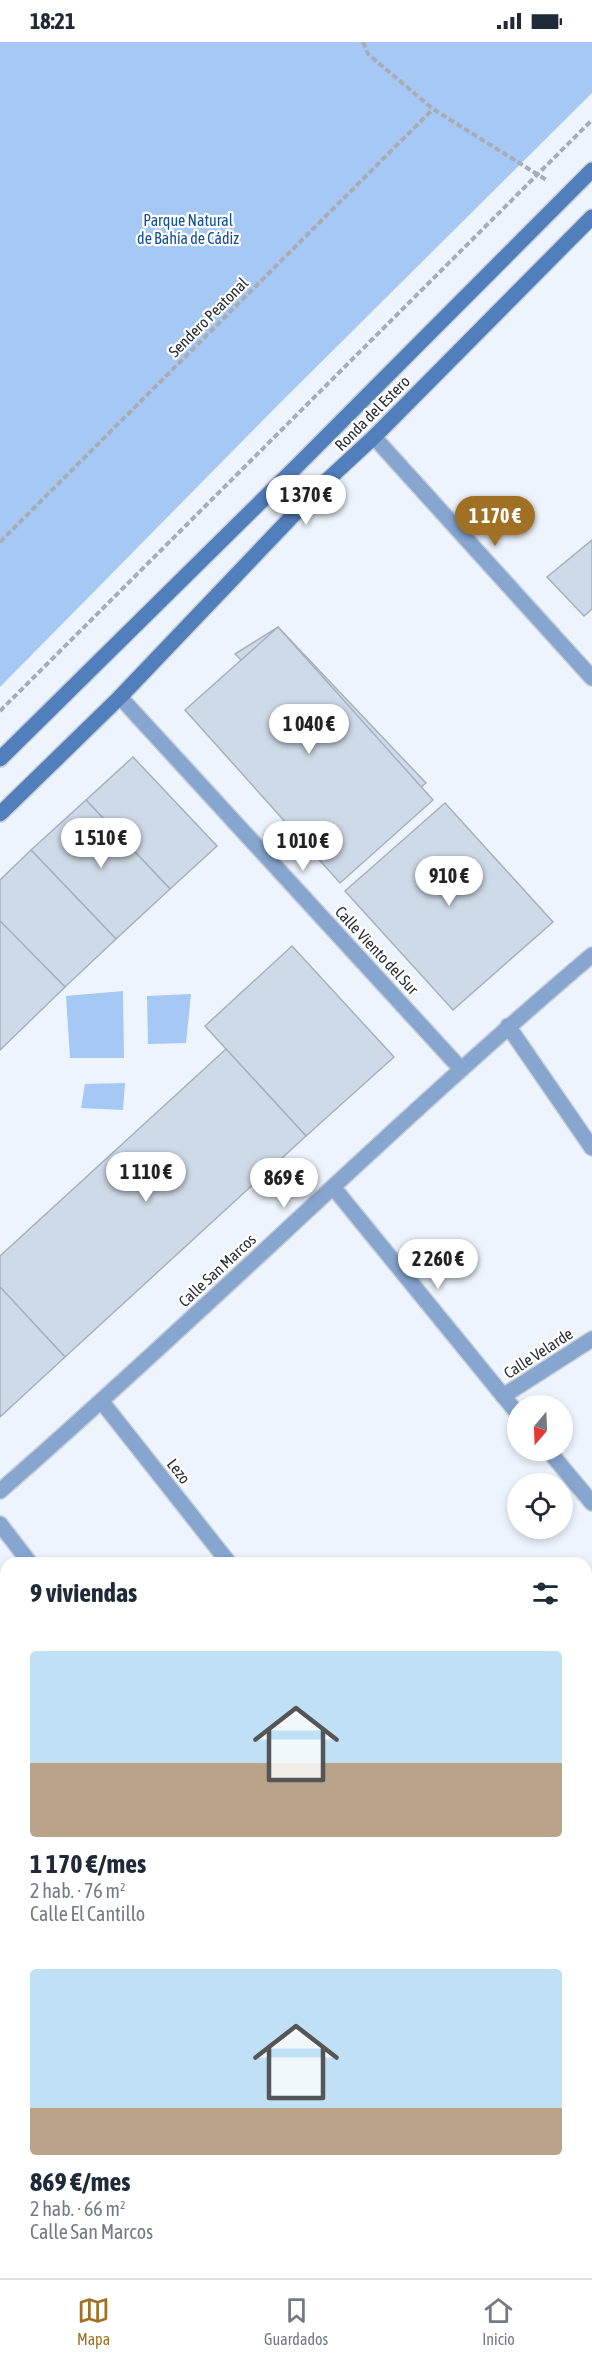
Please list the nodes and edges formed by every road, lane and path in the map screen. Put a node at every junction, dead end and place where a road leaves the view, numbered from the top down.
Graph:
1 (363, 42) edge
2 (434, 109) junction
3 (592, 120) edge
4 (592, 170) edge
5 (536, 175) junction
6 (592, 217) edge
7 (374, 437) junction
8 (0, 542) edge
9 (592, 678) edge
10 (120, 697) junction
11 (0, 711) edge
12 (0, 759) edge
13 (0, 814) edge
14 (592, 955) edge
15 (508, 1026) junction
16 (461, 1069) junction
17 (592, 1148) edge
18 (333, 1187) junction
19 (592, 1339) edge
20 (503, 1396) junction
21 (507, 1401) edge
22 (102, 1402) junction
23 (557, 1461) edge
24 (0, 1491) edge
25 (592, 1503) edge
26 (0, 1524) edge
27 (25, 1557) edge
28 (224, 1557) edge

1 - 2 path
2 - 5 path
2 - 8 path, Sendero Peatonal
3 - 5 path
4 - 12 street, Ronda del Estero
5 - 11 path
6 - 7 street, Ronda del Estero
7 - 9 street
7 - 10 street, Ronda del Estero
10 - 13 street, Ronda del Estero
10 - 16 street, Calle Viento del Sur
14 - 15 street, Calle San Marcos
15 - 16 street, Calle San Marcos
15 - 17 street
16 - 18 street, Calle San Marcos
18 - 20 street
18 - 22 street, Calle San Marcos
19 - 20 street, Calle Velarde
20 - 21 street
22 - 24 street, Calle San Marcos
22 - 28 street, Lezo
23 - 25 street
26 - 27 street

